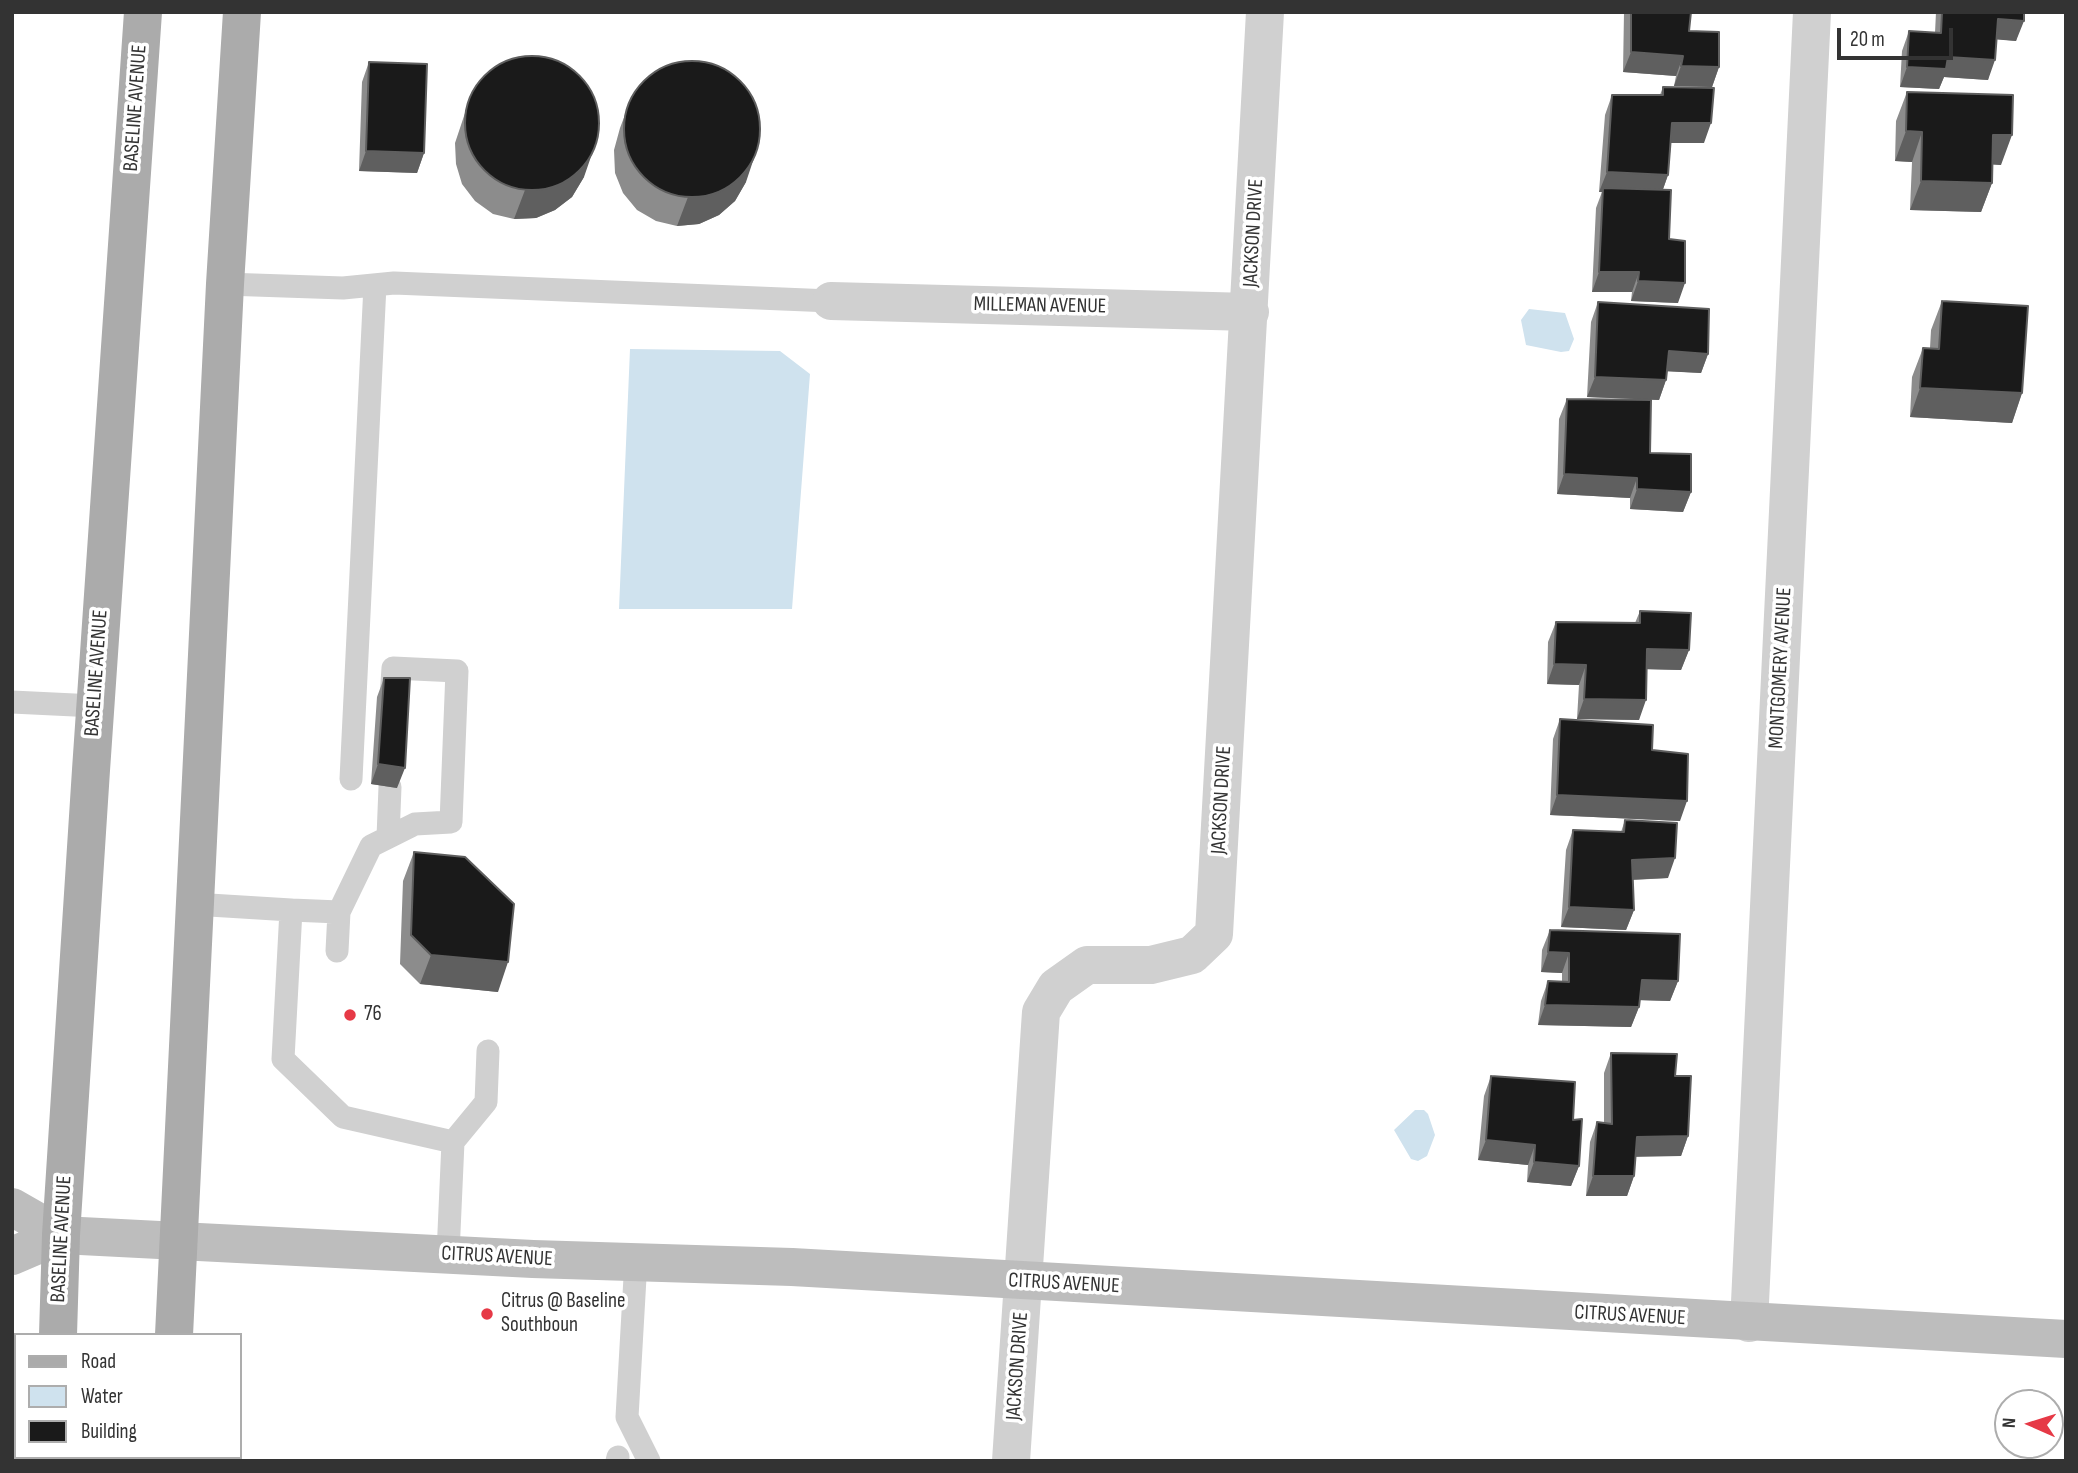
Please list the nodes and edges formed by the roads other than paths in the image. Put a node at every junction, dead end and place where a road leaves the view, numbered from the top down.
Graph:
1 (143, 12) edge
2 (242, 12) edge
3 (1265, 12) edge
4 (1812, 12) edge
5 (225, 284) junction
6 (374, 285) junction
7 (831, 301) joint
8 (1250, 312) junction
9 (391, 698) edge
10 (12, 702) edge
11 (95, 706) junction
12 (351, 779) dead end
13 (390, 787) edge
14 (388, 837) junction
15 (193, 904) junction
16 (291, 910) junction
17 (339, 912) junction
18 (337, 951) dead end
19 (488, 1051) dead end
20 (453, 1142) junction
21 (12, 1207) edge
22 (61, 1235) junction
23 (180, 1241) junction
24 (447, 1254) junction
25 (12, 1256) edge
26 (636, 1260) junction
27 (1024, 1281) junction
28 (1749, 1323) junction
29 (58, 1333) edge
30 (174, 1333) edge
31 (2066, 1339) edge
32 (649, 1461) edge
33 (1011, 1461) edge

1 - 11 main road, BASELINE AVENUE
2 - 5 main road
3 - 8 street, JACKSON DRIVE
4 - 28 street, MONTGOMERY AVENUE
5 - 6 lane
5 - 15 main road
6 - 7 lane
6 - 12 lane
7 - 8 street, MILLEMAN AVENUE
8 - 27 street, JACKSON DRIVE
9 - 14 lane
10 - 11 lane
11 - 22 main road, BASELINE AVENUE
13 - 14 lane
14 - 17 lane
15 - 16 lane
15 - 23 main road
16 - 17 lane
16 - 20 lane
17 - 18 lane
19 - 20 lane
20 - 24 lane
21 - 22 main road, CITRUS AVENUE
22 - 23 main road, CITRUS AVENUE
22 - 25 main road, CITRUS AVENUE
22 - 29 main road, BASELINE AVENUE
23 - 24 main road, CITRUS AVENUE
23 - 30 main road
24 - 26 main road, CITRUS AVENUE
26 - 27 main road, CITRUS AVENUE
26 - 32 lane
27 - 28 main road, CITRUS AVENUE
27 - 33 street, JACKSON DRIVE
28 - 31 main road, CITRUS AVENUE

